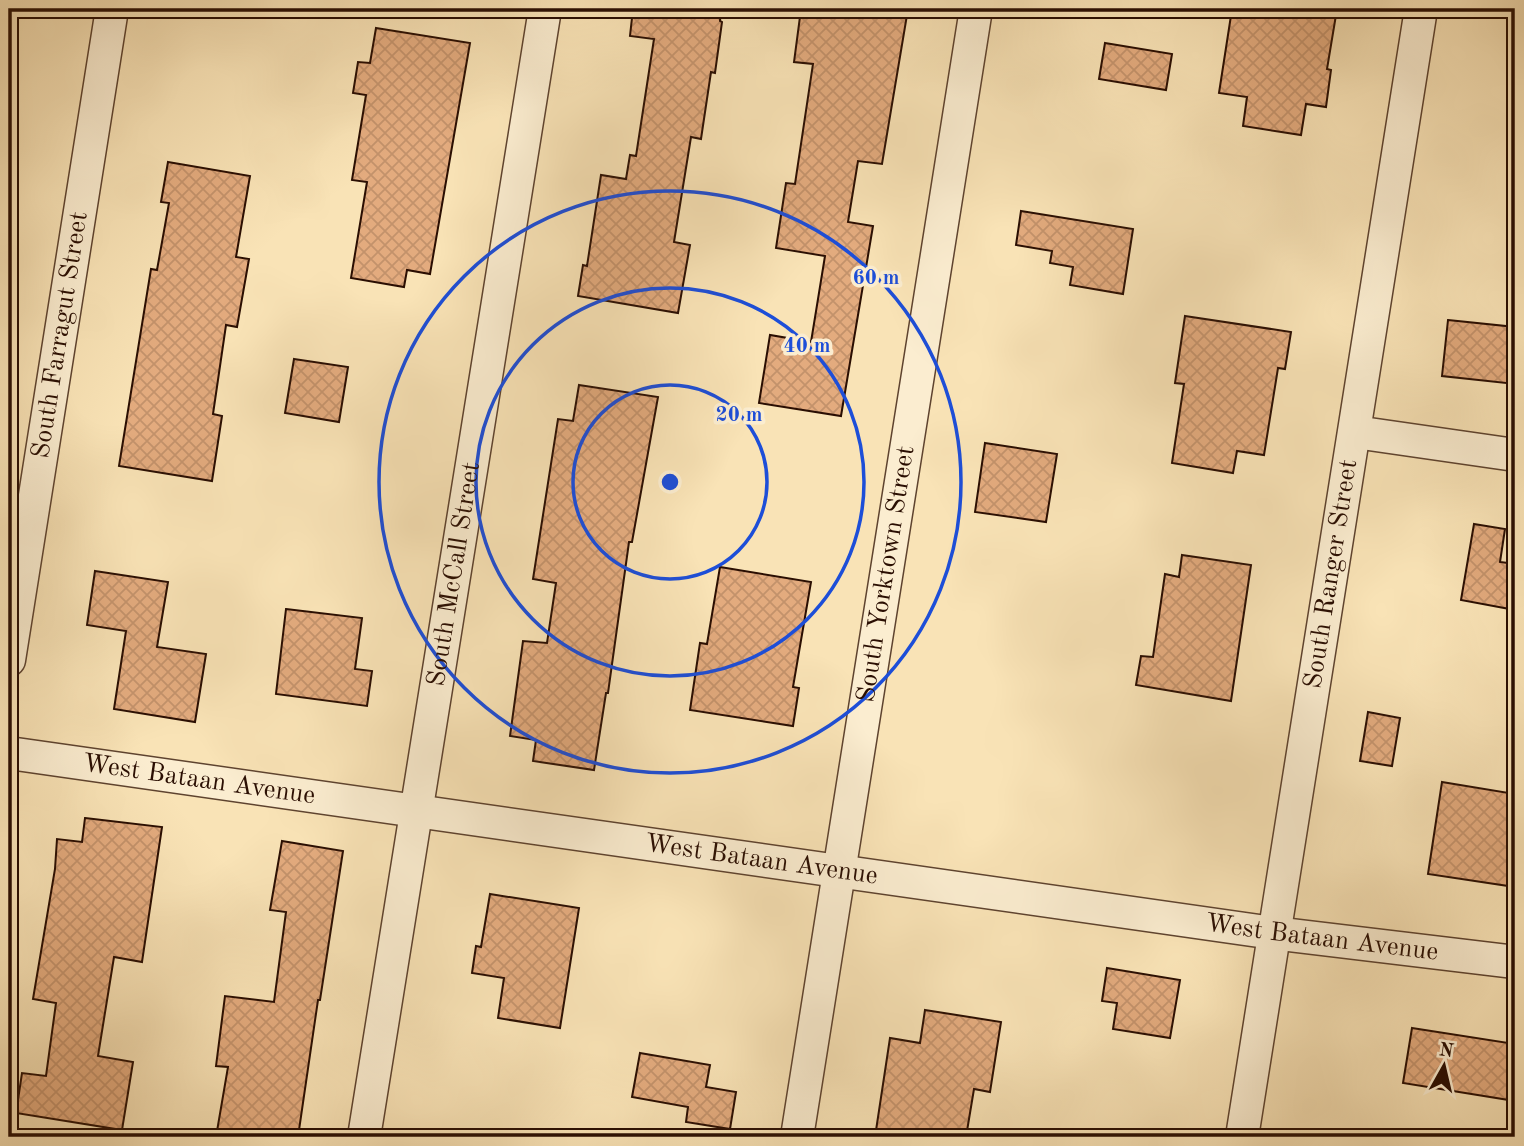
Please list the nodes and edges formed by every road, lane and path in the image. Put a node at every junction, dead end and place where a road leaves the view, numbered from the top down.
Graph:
1 (112, 9) edge
2 (545, 9) edge
3 (976, 9) edge
4 (1421, 9) edge
5 (1355, 432) junction
6 (1515, 455) edge
7 (9, 660) edge
8 (9, 753) edge
9 (416, 809) junction
10 (839, 870) junction
11 (1273, 933) junction
12 (1515, 962) edge
13 (365, 1137) edge
14 (797, 1137) edge
15 (1242, 1137) edge

1 - 7 street, South Farragut Street
2 - 9 street, South McCall Street
3 - 10 street, South Yorktown Street
4 - 5 street, South Ranger Street
5 - 6 street
5 - 11 street, South Ranger Street
8 - 9 street, West Bataan Avenue
9 - 10 street, West Bataan Avenue
9 - 13 street, South McCall Street
10 - 11 street, West Bataan Avenue
10 - 14 street, South Yorktown Street
11 - 12 street, West Bataan Avenue
11 - 15 street, South Ranger Street

